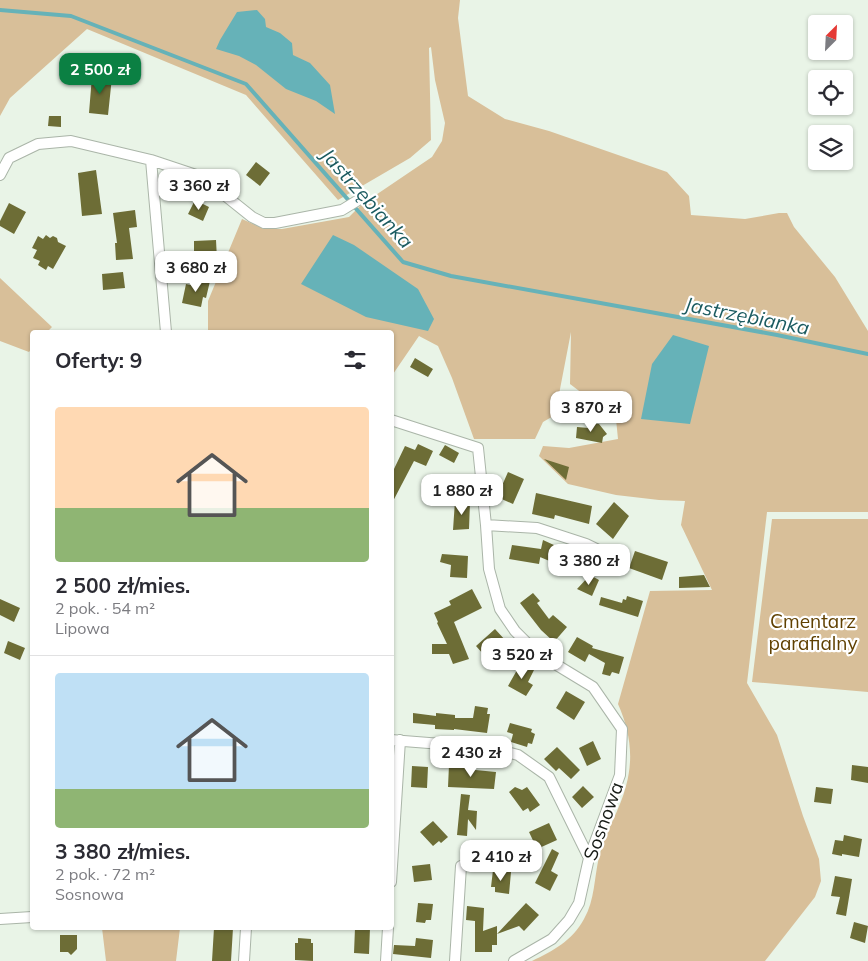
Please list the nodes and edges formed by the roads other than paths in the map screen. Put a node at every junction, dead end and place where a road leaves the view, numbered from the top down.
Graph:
1 (151, 160) junction
2 (0, 175) edge
3 (360, 199) dead end
4 (166, 330) edge
5 (394, 421) edge
6 (486, 525) junction
7 (620, 560) dead end
8 (396, 740) edge
9 (394, 797) edge
10 (588, 858) junction
11 (461, 866) dead end
12 (30, 917) edge
13 (0, 919) edge
14 (246, 930) edge
15 (388, 930) edge
16 (244, 961) edge
17 (386, 961) edge
18 (454, 961) edge
19 (514, 961) edge

1 - 2 street
1 - 3 street
1 - 4 street
5 - 6 street, Sosnowa
6 - 7 street
6 - 10 street, Sosnowa
8 - 9 street
8 - 10 street
10 - 19 street, Sosnowa
11 - 18 street
12 - 13 street
14 - 16 street
15 - 17 street

